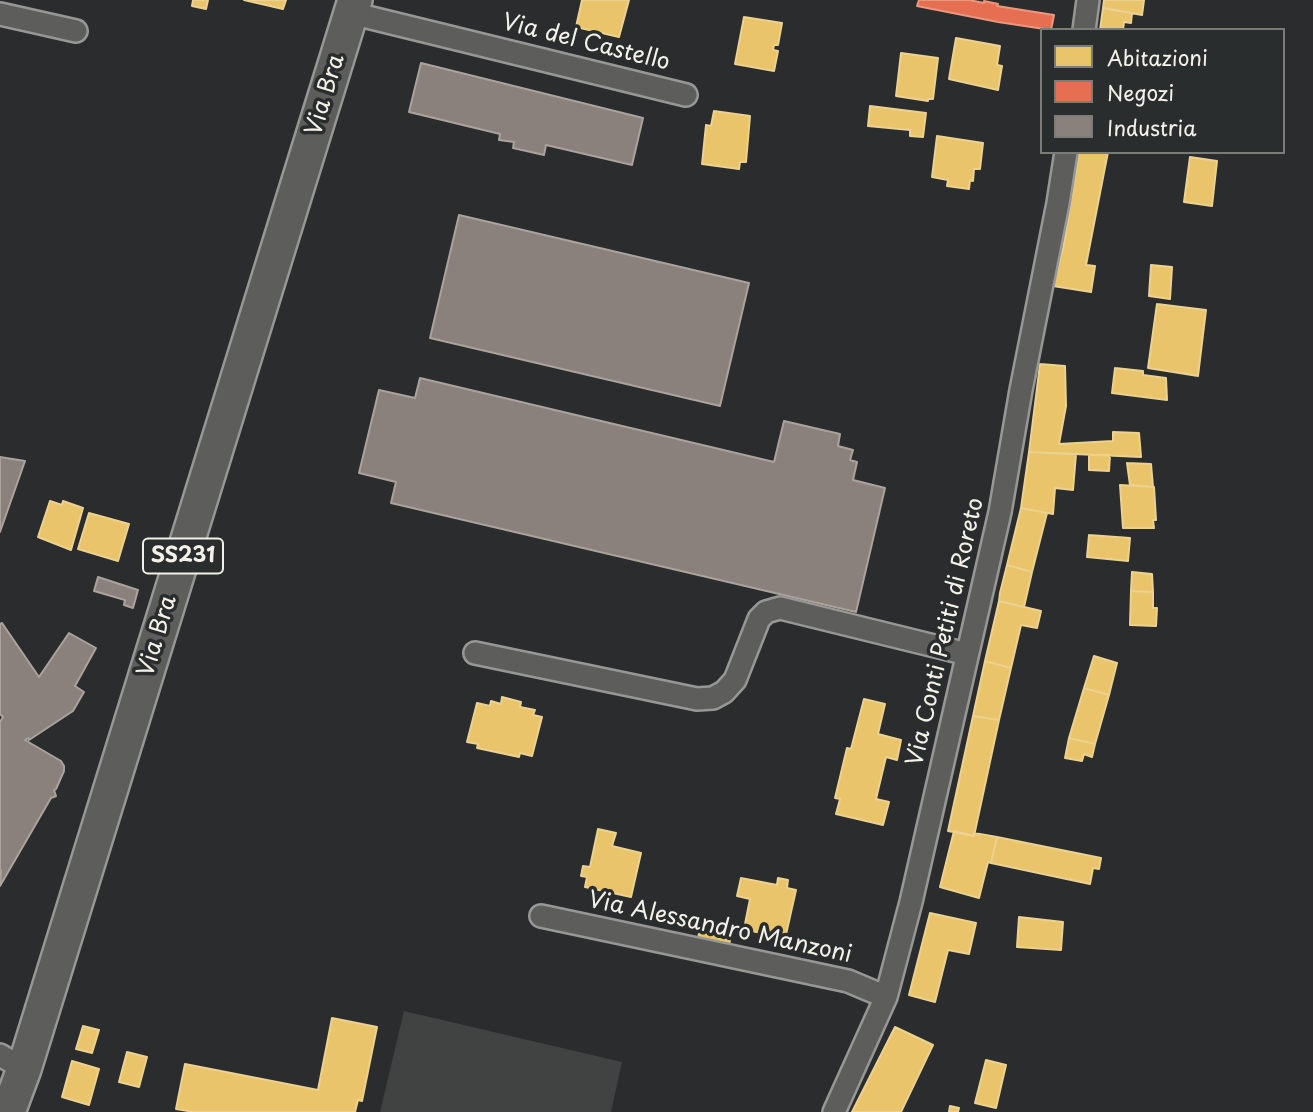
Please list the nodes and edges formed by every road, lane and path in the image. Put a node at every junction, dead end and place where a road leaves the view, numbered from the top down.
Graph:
1 (1088, 0) edge
2 (353, 6) edge
3 (0, 14) edge
4 (1084, 28) edge
5 (76, 31) dead end
6 (686, 95) dead end
7 (1066, 154) edge
8 (475, 653) dead end
9 (967, 654) junction
10 (541, 916) dead end
11 (886, 997) junction
12 (12, 1062) edge
13 (11, 1112) edge
14 (834, 1112) edge

1 - 4 street
2 - 6 street, Via del Castello
2 - 12 main road, Via Bra / SS231
3 - 5 street
7 - 9 street, Via Conti Petiti di Roreto
8 - 9 street
9 - 11 street, Via Conti Petiti di Roreto
10 - 11 street, Via Alessandro Manzoni
11 - 14 street, Via Conti Petiti di Roreto
12 - 13 main road, Via Bra / SS231

